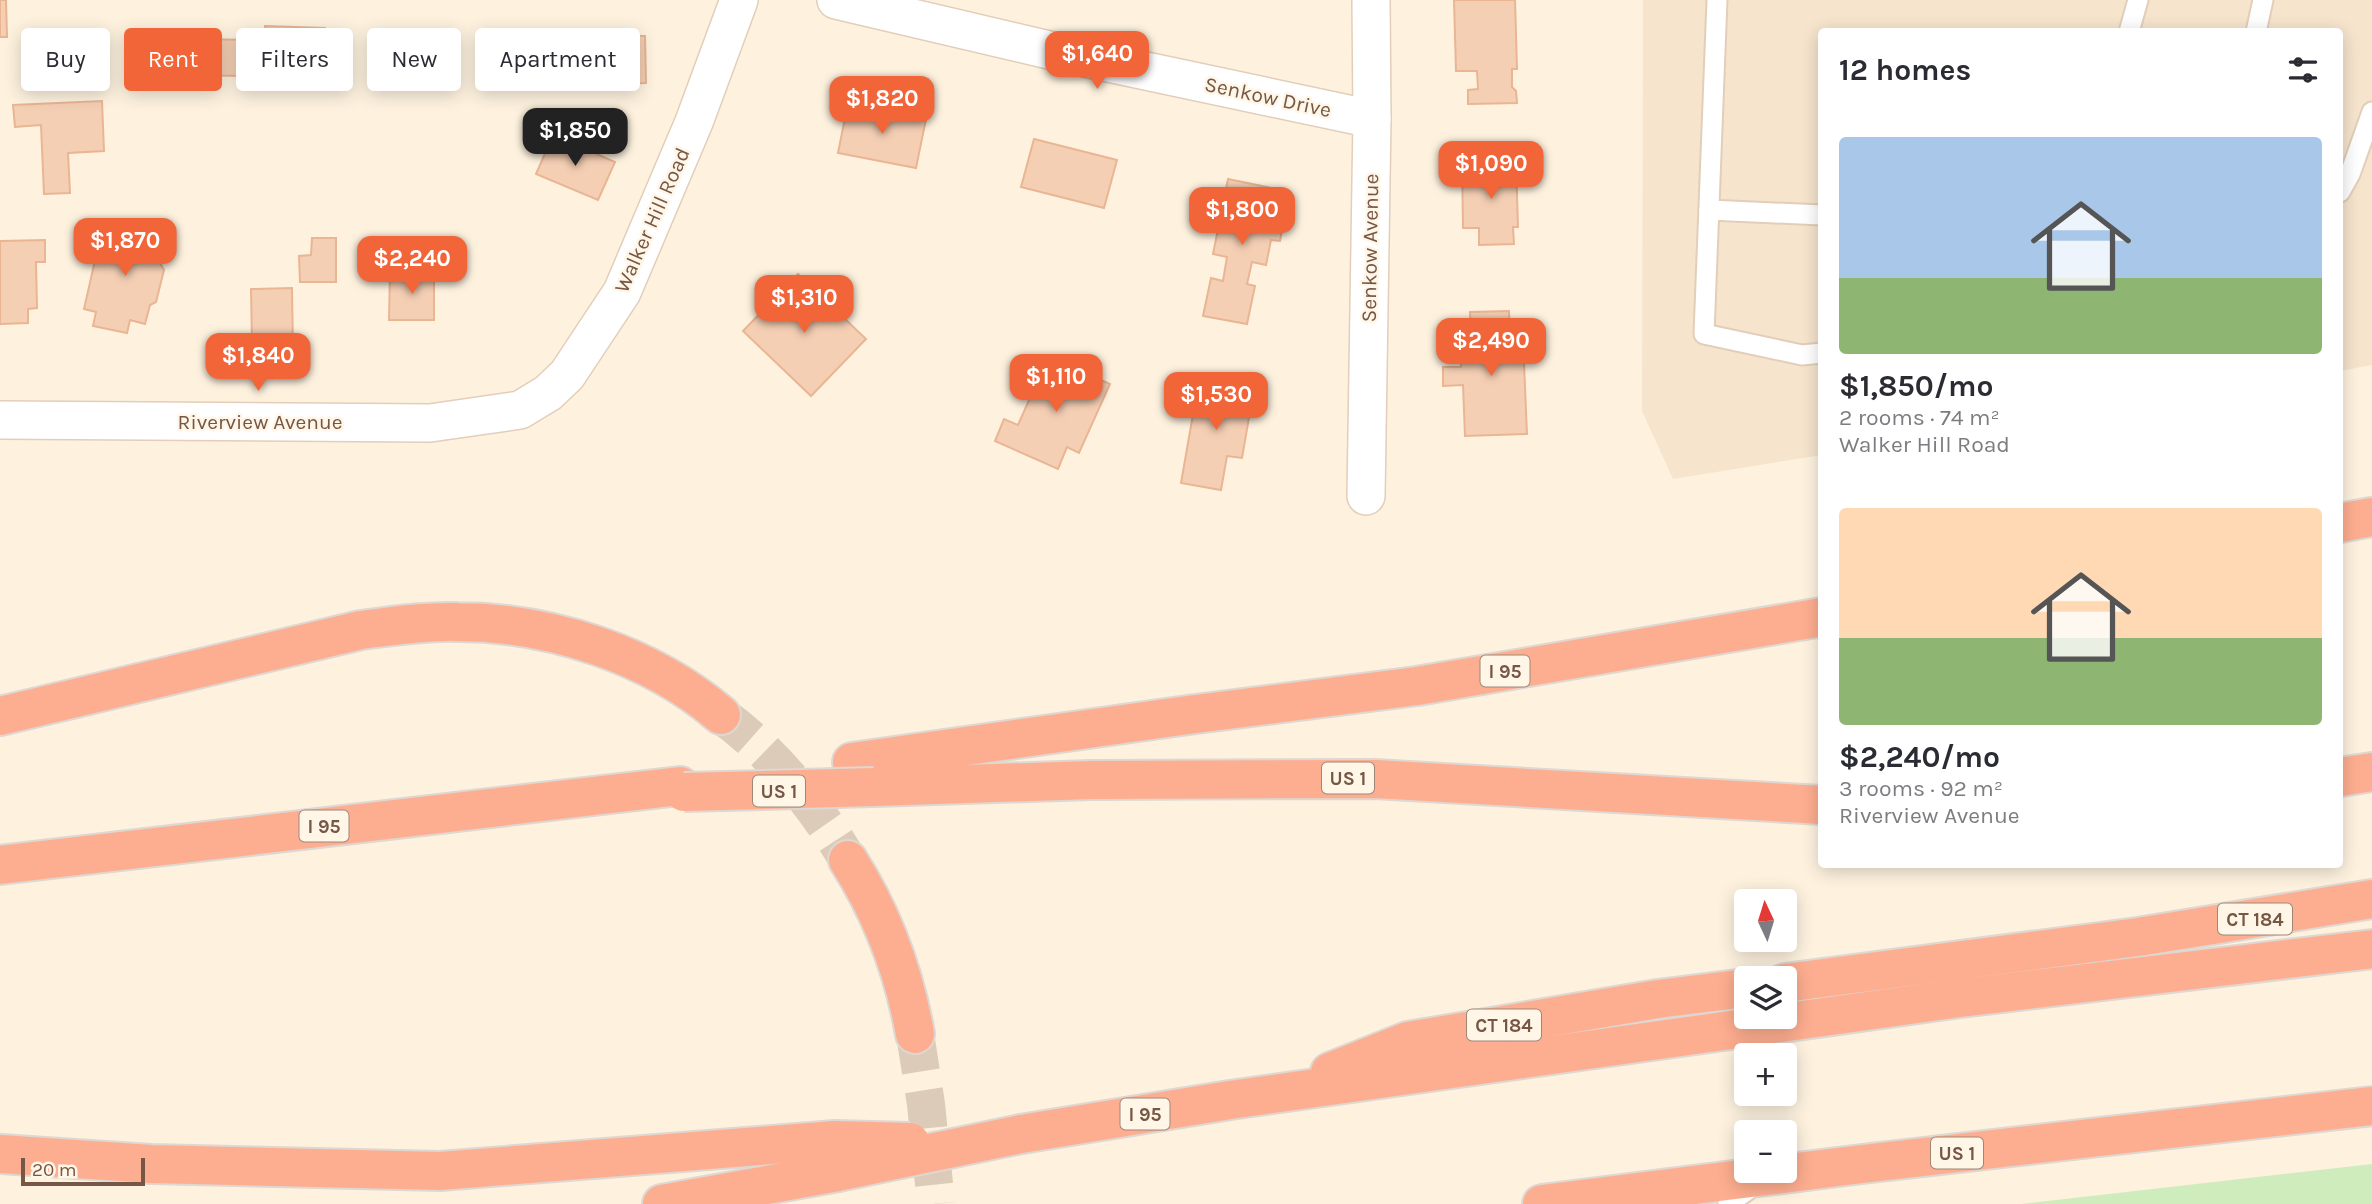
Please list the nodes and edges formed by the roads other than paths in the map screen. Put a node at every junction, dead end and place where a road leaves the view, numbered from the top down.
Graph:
1 (739, 0) edge
2 (836, 0) edge
3 (1370, 0) edge
4 (1717, 0) edge
5 (2138, 0) edge
6 (2263, 0) edge
7 (2130, 28) edge
8 (2257, 28) edge
9 (2372, 112) edge
10 (1372, 119) junction
11 (2343, 187) edge
12 (1709, 210) junction
13 (1818, 215) edge
14 (1818, 353) edge
15 (520, 410) joint
16 (0, 420) edge
17 (1366, 496) dead end
18 (2372, 517) edge
19 (2343, 522) edge
20 (1818, 618) edge
21 (721, 715) tunnel mouth
22 (0, 716) edge
23 (2372, 772) edge
24 (863, 775) junction
25 (2343, 777) edge
26 (671, 790) joint
27 (1818, 805) edge
28 (848, 860) tunnel mouth
29 (0, 864) edge
30 (2372, 898) edge
31 (2372, 949) edge
32 (1797, 981) edge
33 (1734, 990) edge
34 (915, 1034) tunnel mouth
35 (1269, 1096) junction
36 (2372, 1106) edge
37 (0, 1154) edge
38 (836, 1156) junction
39 (1797, 1173) edge
40 (1734, 1180) edge
41 (1759, 1183) edge
42 (662, 1204) edge
43 (1542, 1204) edge
44 (1728, 1204) edge

1 - 15 street, Walker Hill Road
2 - 10 street, Senkow Drive
3 - 10 street, Senkow Avenue
4 - 12 lane
5 - 7 lane
6 - 8 lane
9 - 11 lane
10 - 17 street, Senkow Avenue
12 - 13 lane
12 - 14 lane
15 - 16 street, Riverview Avenue
18 - 19 highway
20 - 24 highway, I 95
21 - 22 highway
23 - 25 highway
24 - 26 highway, US 1, bridge
24 - 27 highway, US 1
26 - 29 highway, I 95
28 - 34 highway
30 - 32 highway, CT 184
31 - 35 highway, I 95
33 - 35 highway, CT 184
35 - 38 highway, I 95, bridge
36 - 39 highway, US 1
37 - 38 highway
38 - 42 highway, I 95
40 - 43 highway, US 1
41 - 44 lane

